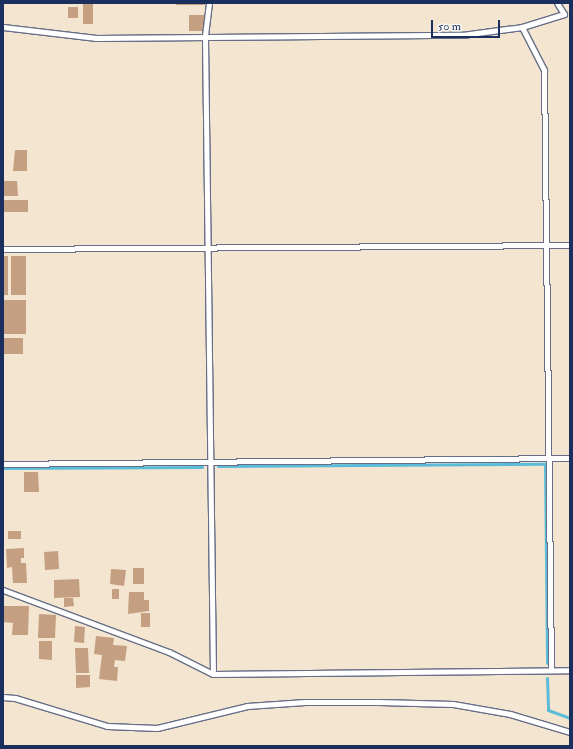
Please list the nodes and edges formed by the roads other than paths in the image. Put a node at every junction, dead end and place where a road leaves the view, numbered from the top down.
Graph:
1 (209, 3) edge
2 (557, 3) edge
3 (3, 27) edge
4 (522, 27) junction
5 (205, 38) junction
6 (547, 245) junction
7 (570, 245) edge
8 (208, 248) junction
9 (3, 249) edge
10 (549, 458) junction
11 (570, 458) edge
12 (210, 461) junction
13 (3, 464) edge
14 (3, 590) edge
15 (551, 670) junction
16 (570, 670) edge
17 (213, 674) junction
18 (3, 697) edge
19 (570, 732) edge

1 - 5 lane
2 - 4 lane
3 - 5 lane
4 - 5 lane
4 - 6 lane
5 - 8 lane
6 - 7 lane
6 - 8 lane
6 - 10 lane
8 - 9 lane
8 - 12 lane
10 - 11 lane
10 - 12 lane
10 - 15 lane
12 - 13 lane
12 - 17 lane
14 - 17 lane
15 - 16 lane
15 - 17 lane
18 - 19 lane

